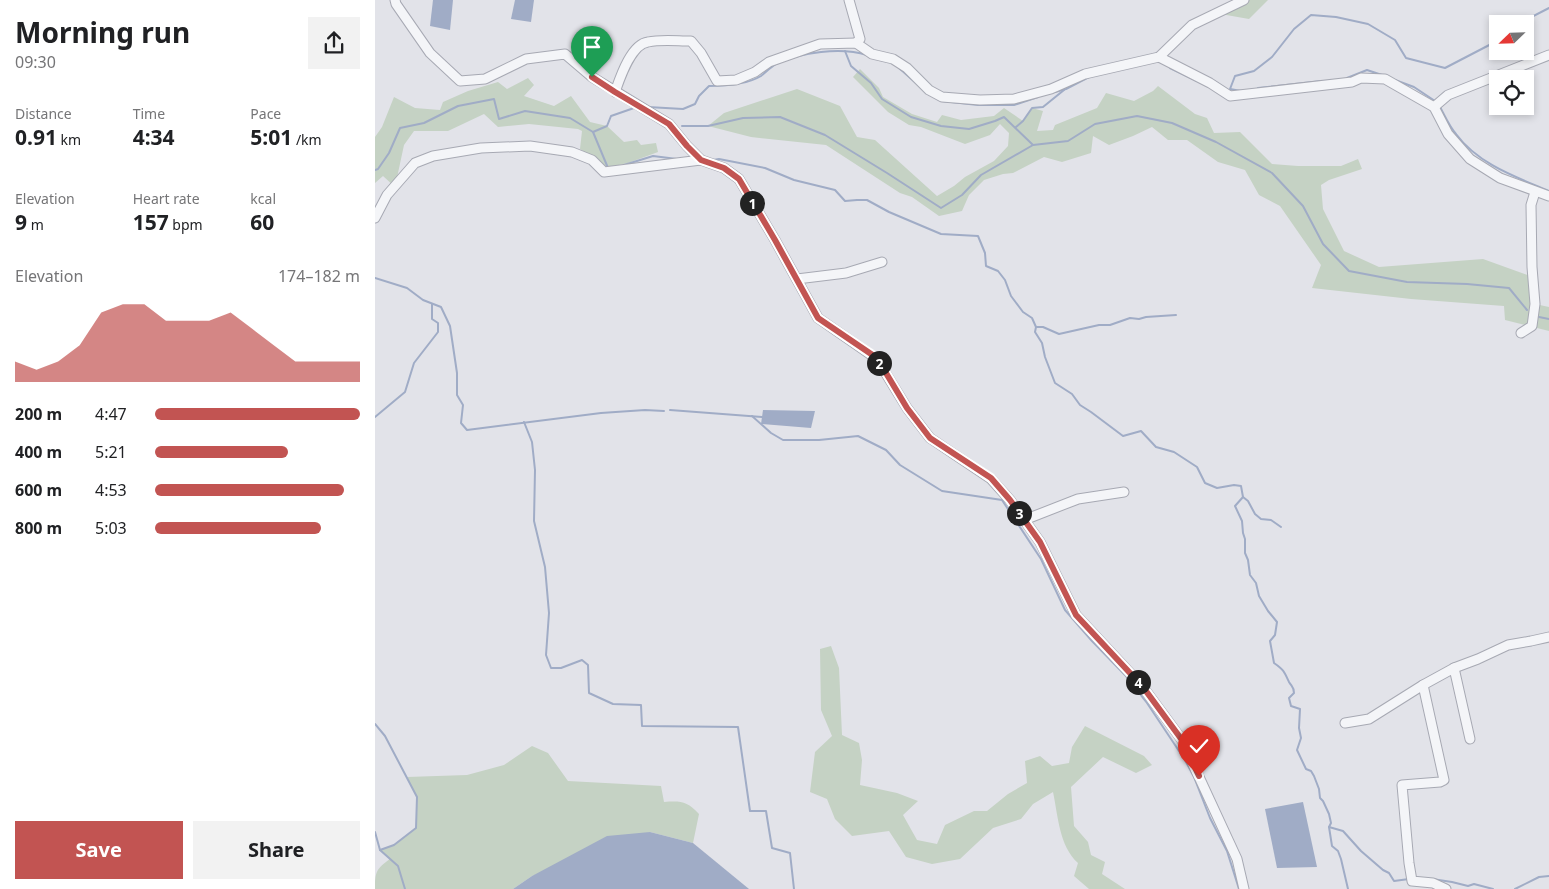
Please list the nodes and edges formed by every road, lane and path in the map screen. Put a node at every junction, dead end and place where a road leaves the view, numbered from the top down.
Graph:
1 (395, 0) edge
2 (849, 0) edge
3 (1244, 0) edge
4 (856, 43) junction
5 (1549, 55) edge
6 (1159, 57) junction
7 (615, 92) junction
8 (1434, 107) junction
9 (701, 160) junction
10 (1535, 192) junction
11 (1549, 196) edge
12 (375, 218) edge
13 (883, 262) dead end
14 (797, 279) junction
15 (1521, 333) dead end
16 (1123, 492) dead end
17 (1024, 520) junction
18 (1549, 636) edge
19 (1453, 668) junction
20 (1423, 685) junction
21 (1345, 723) dead end
22 (1470, 739) dead end
23 (1244, 889) edge
24 (1446, 889) edge

1 - 7 street
2 - 4 street
3 - 6 street
4 - 6 street
4 - 7 street
5 - 8 street
6 - 8 street
7 - 9 street
8 - 10 street
9 - 12 street
9 - 14 street
10 - 11 street
10 - 15 street
13 - 14 street
14 - 17 street
16 - 17 street
17 - 23 street
18 - 19 street
19 - 20 street
19 - 22 street
20 - 21 street
20 - 24 street

